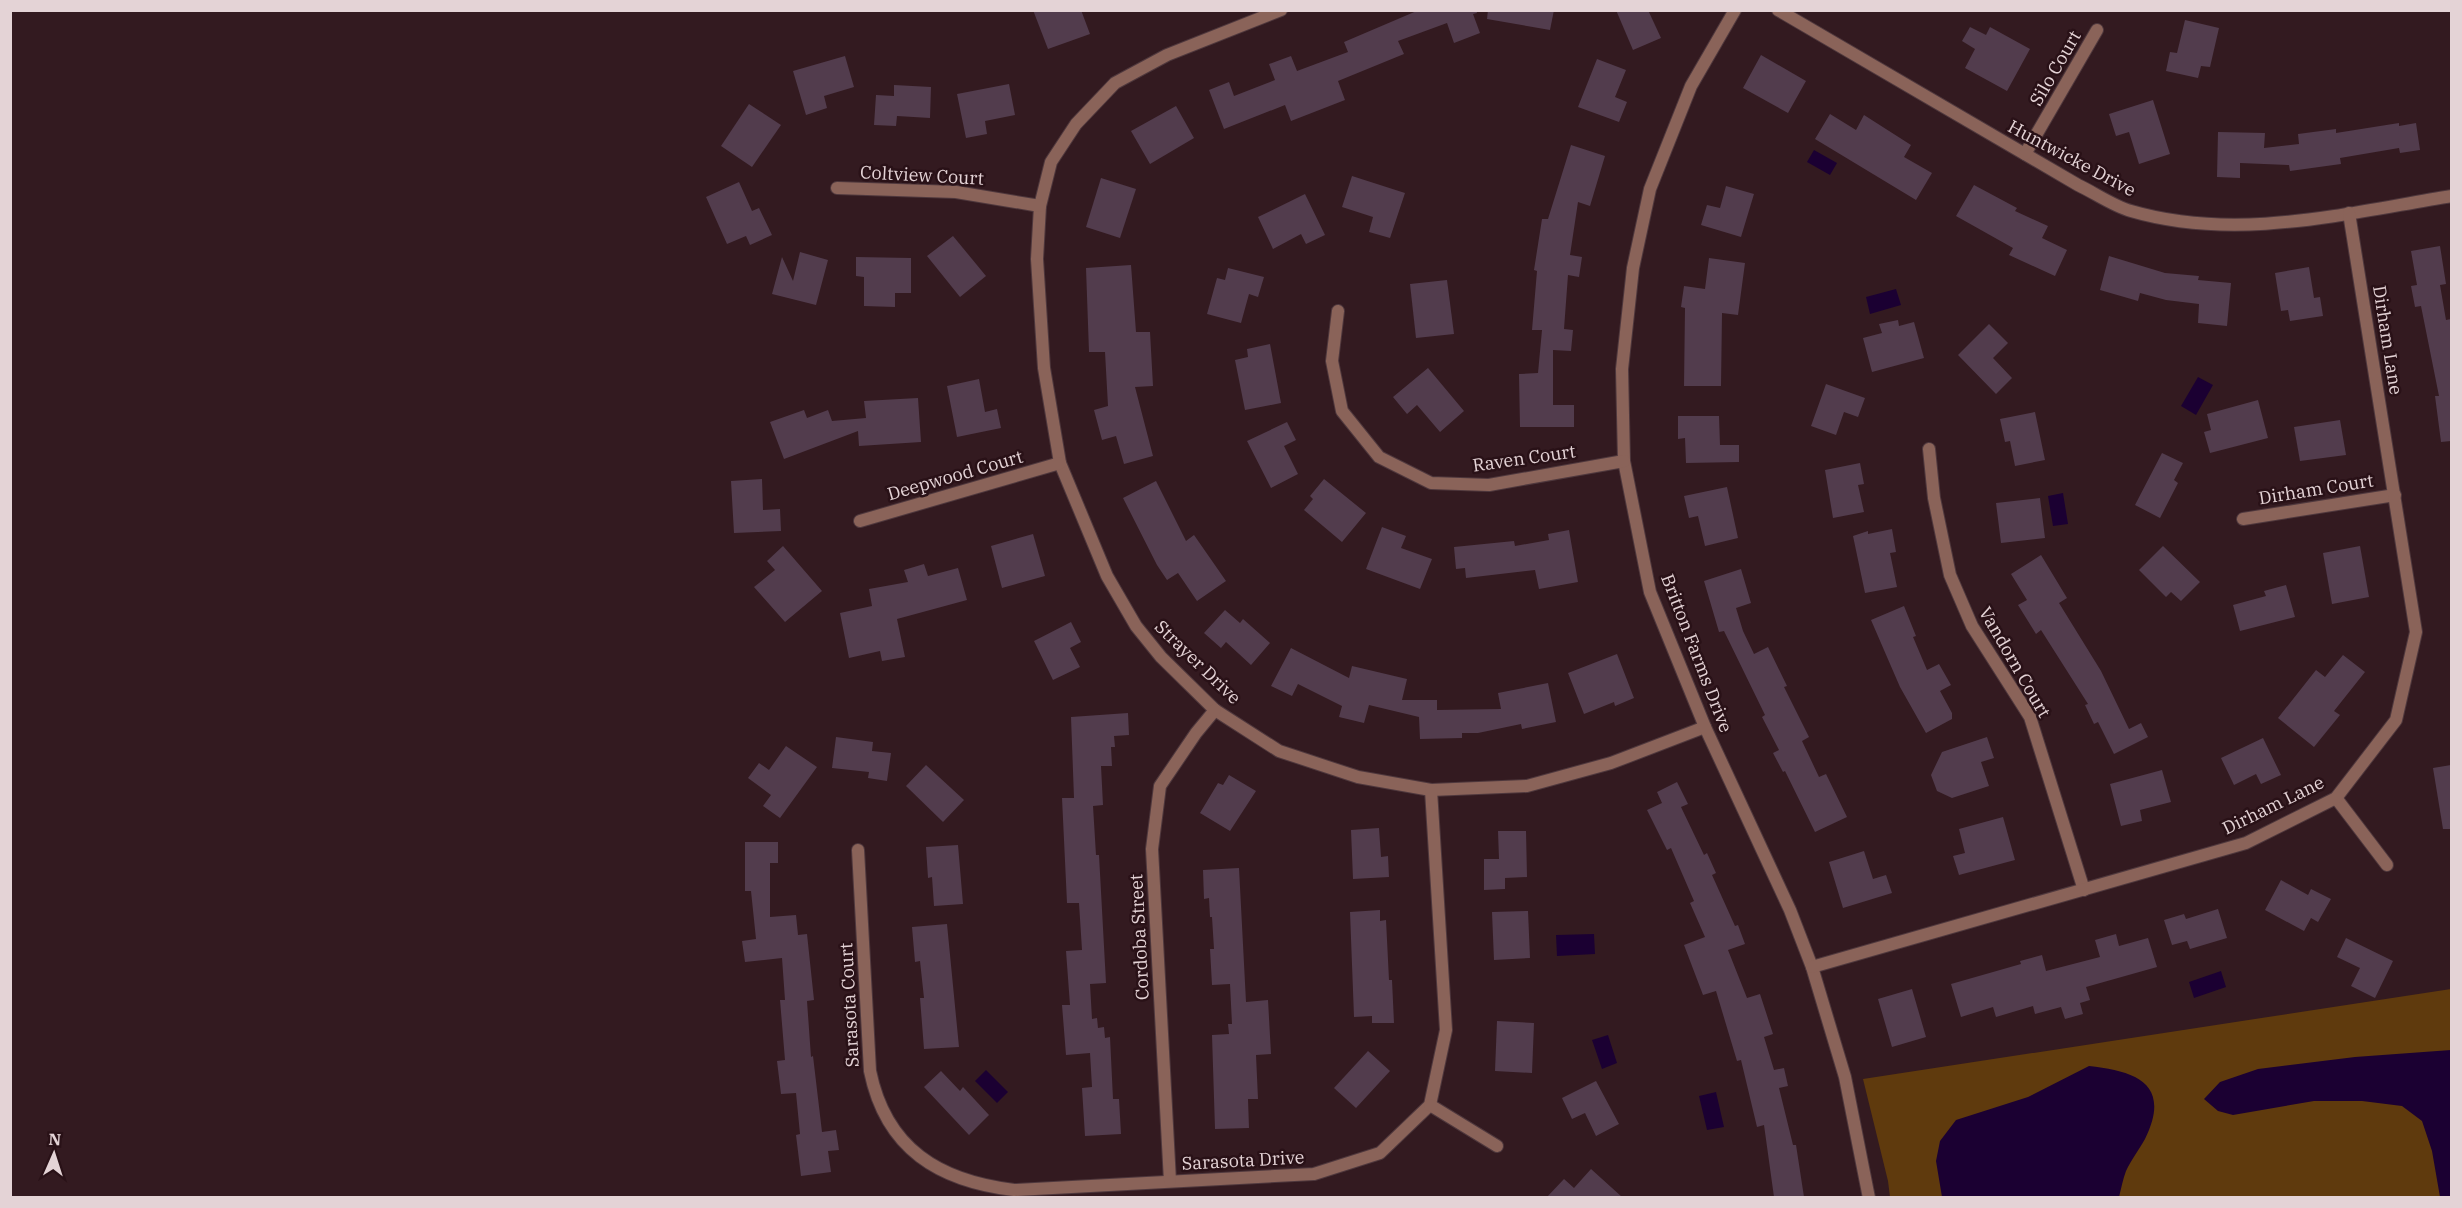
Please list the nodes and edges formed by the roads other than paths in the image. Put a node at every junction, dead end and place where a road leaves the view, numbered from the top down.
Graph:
1 (1281, 10) edge
2 (1735, 10) edge
3 (1778, 10) edge
4 (2097, 30) dead end
5 (2025, 154) junction
6 (837, 188) dead end
7 (2451, 196) edge
8 (1040, 206) junction
9 (2349, 213) junction
10 (1338, 311) dead end
11 (1929, 449) dead end
12 (1624, 461) junction
13 (1060, 463) junction
14 (2395, 495) junction
15 (2243, 519) dead end
16 (860, 521) dead end
17 (1215, 710) junction
18 (1705, 727) junction
19 (1431, 790) junction
20 (2336, 798) junction
21 (858, 850) dead end
22 (2387, 865) dead end
23 (2084, 890) junction
24 (1812, 967) junction
25 (1430, 1105) junction
26 (1497, 1146) dead end
27 (909, 1148) joint
28 (1170, 1182) junction
29 (1869, 1197) edge

1 - 8 street
2 - 12 street, Britton Farms Drive
3 - 5 street, Huntwicke Drive
4 - 5 street, Silo Court
5 - 9 street, Huntwicke Drive
6 - 8 street, Coltview Court
7 - 9 street, Huntwicke Drive
8 - 13 street, Strayer Drive
9 - 14 street, Dirham Lane
10 - 12 street, Raven Court
11 - 23 street, Vandorn Court
12 - 18 street, Britton Farms Drive
13 - 16 street, Deepwood Court
13 - 17 street, Strayer Drive
14 - 15 street, Dirham Court
14 - 20 street, Dirham Lane
17 - 19 street, Strayer Drive
17 - 28 street, Cordoba Street
18 - 19 street, Strayer Drive
18 - 24 street, Britton Farms Drive
19 - 25 street
20 - 22 street
20 - 23 street, Dirham Lane
21 - 27 street, Sarasota Court
23 - 24 street, Dirham Lane
24 - 29 street, Britton Farms Drive
25 - 26 street
25 - 28 street, Sarasota Drive
27 - 28 street, Sarasota Drive

